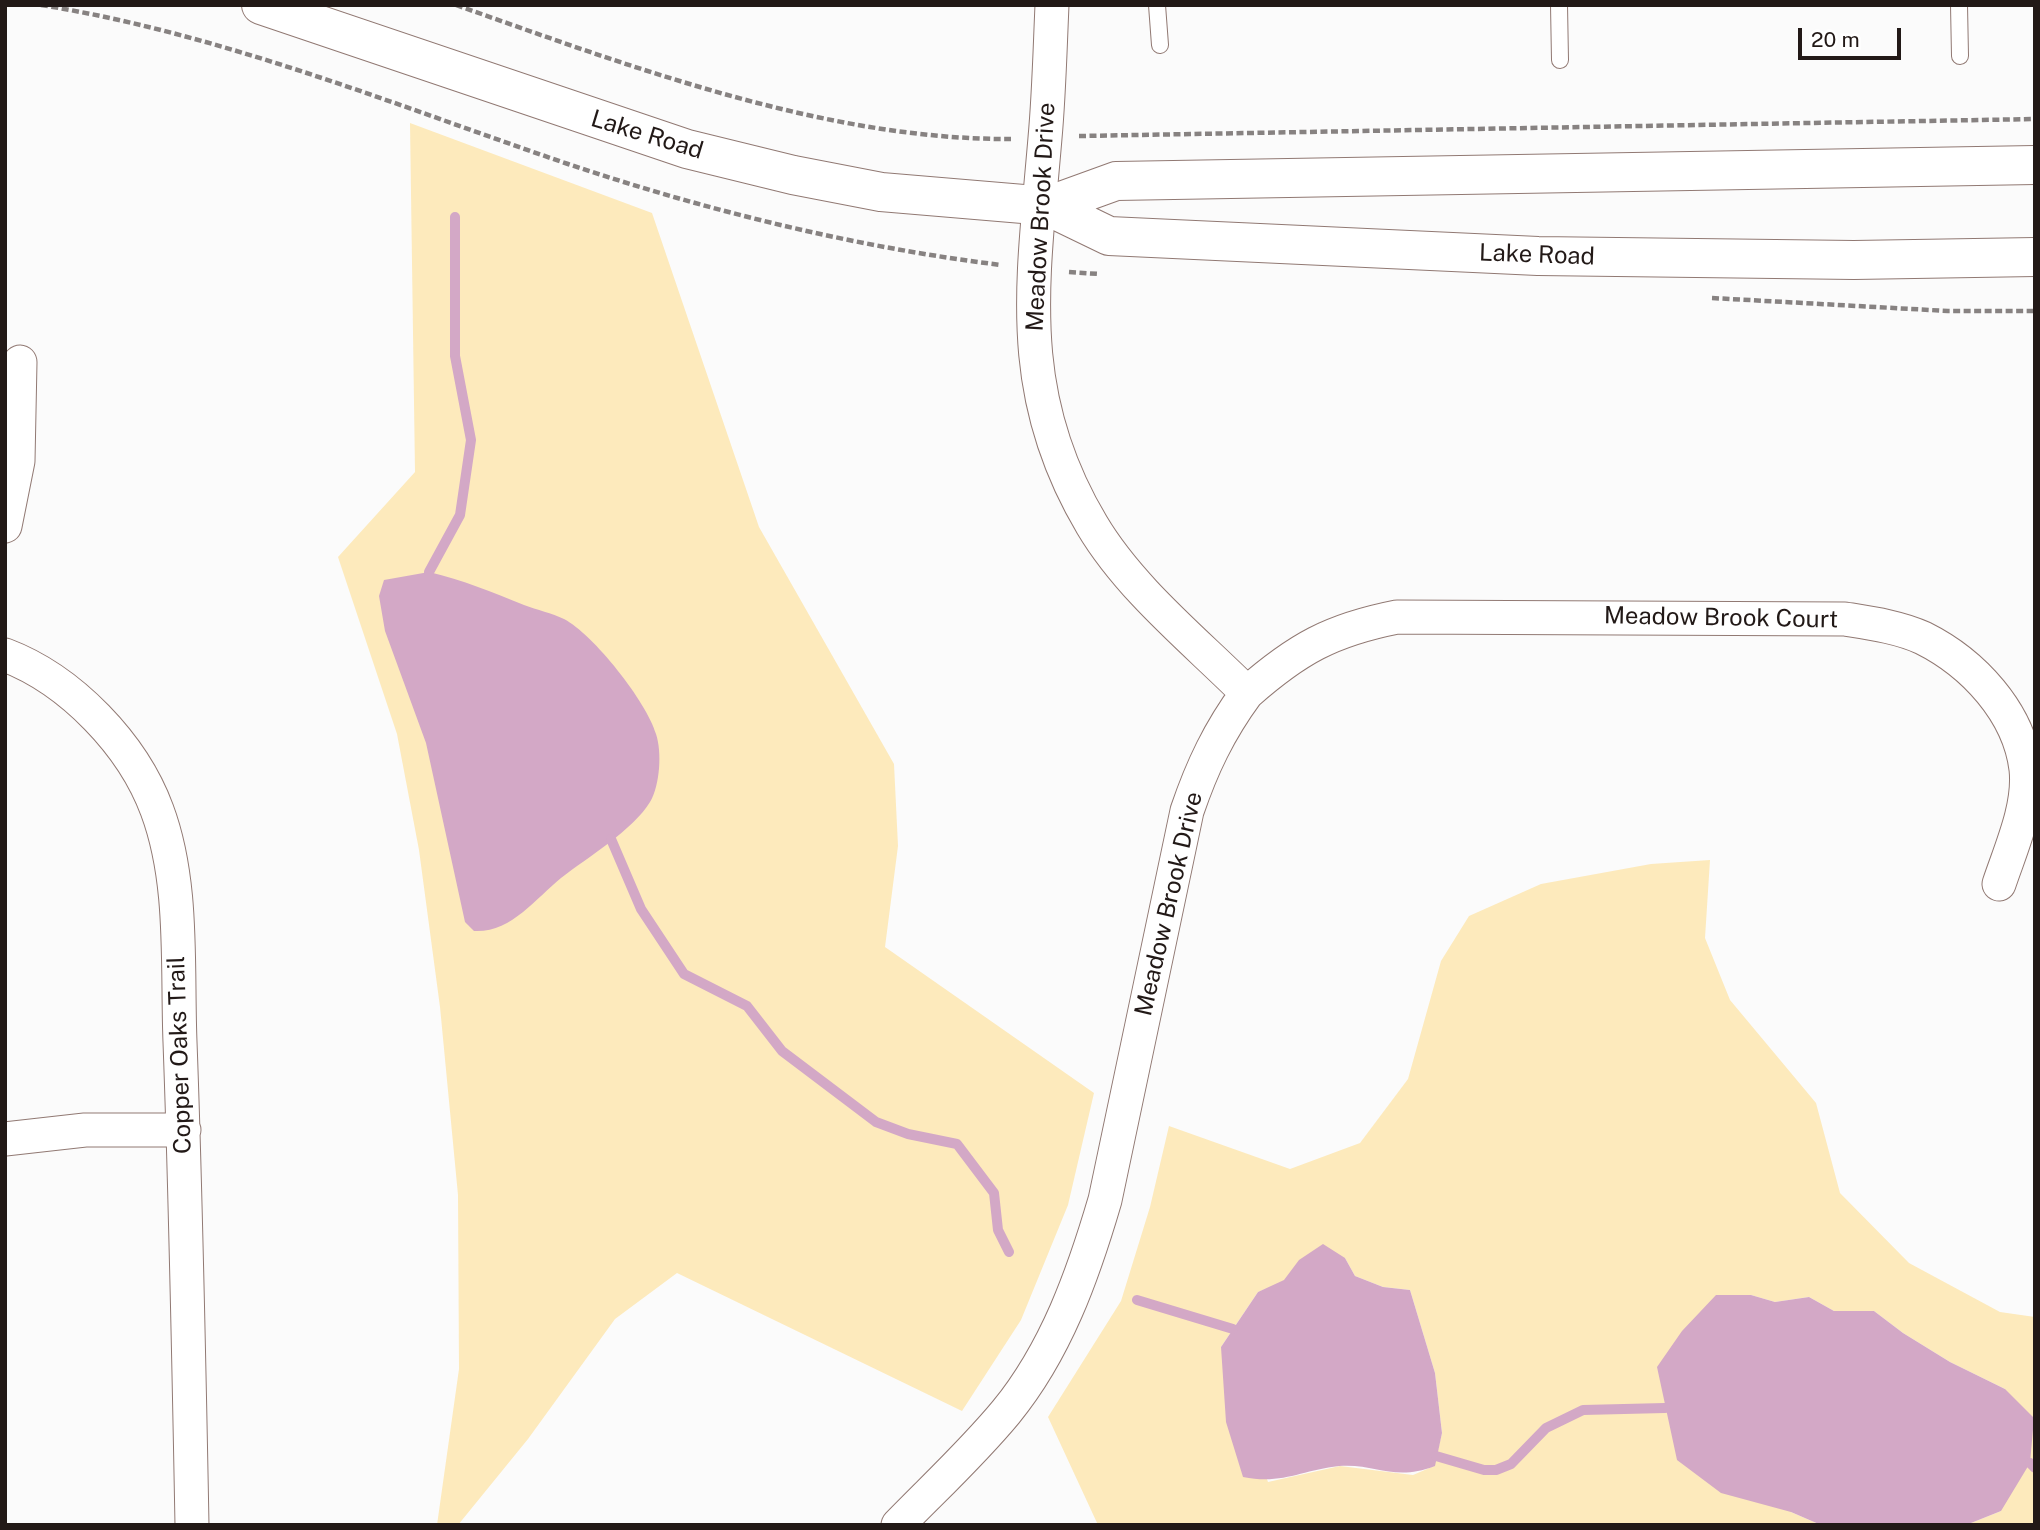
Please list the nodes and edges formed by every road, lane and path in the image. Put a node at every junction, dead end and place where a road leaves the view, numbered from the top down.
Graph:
1 (41, 5) edge
2 (261, 5) edge
3 (456, 5) edge
4 (1052, 5) edge
5 (1157, 5) edge
6 (1559, 5) edge
7 (1959, 5) edge
8 (1160, 45) dead end
9 (1960, 56) dead end
10 (1560, 60) dead end
11 (2035, 119) edge
12 (1045, 139) junction
13 (2035, 165) edge
14 (1042, 205) junction
15 (2035, 257) edge
16 (993, 264) dead end
17 (20, 362) dead end
18 (5, 526) edge
19 (5, 655) edge
20 (1247, 693) junction
21 (2000, 884) dead end
22 (184, 1130) junction
23 (5, 1139) edge
24 (192, 1525) edge
25 (898, 1525) edge

1 - 16 path
2 - 14 street, Lake Road
3 - 12 path
4 - 12 street, Meadow Brook Drive
5 - 8 lane
6 - 10 lane
7 - 9 lane
11 - 12 path
12 - 14 street, Meadow Brook Drive
13 - 14 street, Lake Road
14 - 15 street, Lake Road
14 - 20 street, Meadow Brook Drive
17 - 18 street
19 - 22 street, Copper Oaks Trail
20 - 21 street, Meadow Brook Court
20 - 25 street, Meadow Brook Drive
22 - 23 street
22 - 24 street, Copper Oaks Trail

